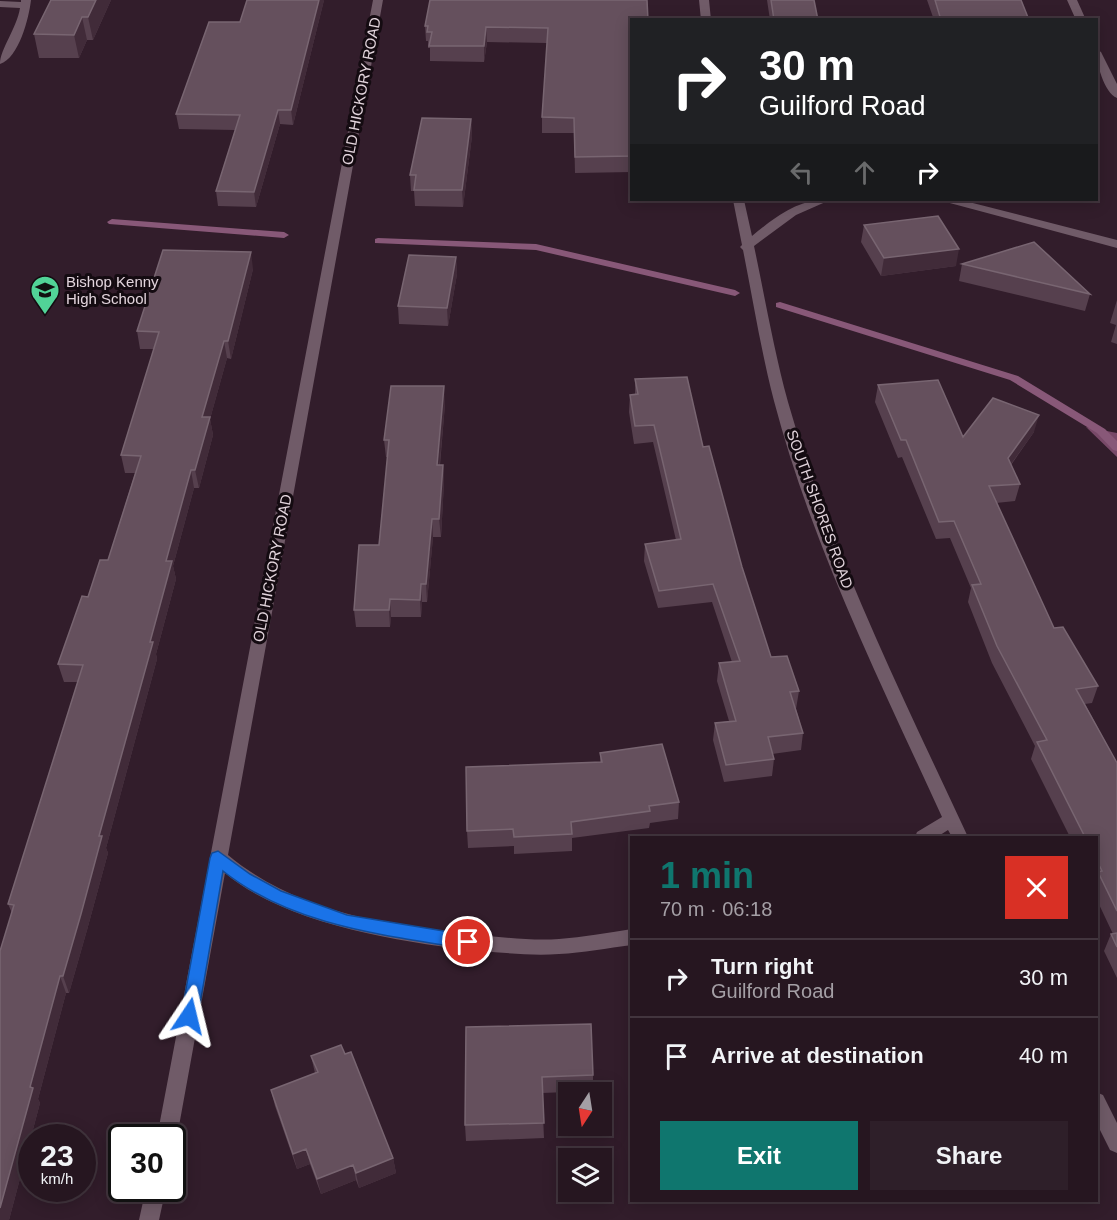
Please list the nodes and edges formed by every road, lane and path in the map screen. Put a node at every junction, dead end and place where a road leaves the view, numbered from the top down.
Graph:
1 (378, 0) edge
2 (704, 0) edge
3 (1072, 0) edge
4 (26, 2) edge
5 (0, 4) edge
6 (706, 18) edge
7 (1080, 18) edge
8 (1098, 56) edge
9 (0, 61) edge
10 (1117, 95) edge
11 (738, 201) edge
12 (818, 201) edge
13 (954, 201) edge
14 (1117, 244) edge
15 (746, 246) junction
16 (951, 820) junction
17 (925, 836) edge
18 (959, 836) edge
19 (218, 858) junction
20 (630, 937) edge
21 (1098, 1105) edge
22 (169, 1124) edge
23 (1117, 1144) edge
24 (153, 1202) edge
25 (149, 1220) edge

1 - 19 street, OLD HICKORY ROAD
2 - 6 street
3 - 7 street
4 - 5 street
4 - 9 street
8 - 10 street
11 - 15 street, SOUTH SHORES ROAD
12 - 15 street
13 - 14 street
15 - 16 street, SOUTH SHORES ROAD
16 - 17 street
16 - 18 street, SOUTH SHORES ROAD
19 - 20 street
19 - 22 street, OLD HICKORY ROAD
21 - 23 street
24 - 25 street

